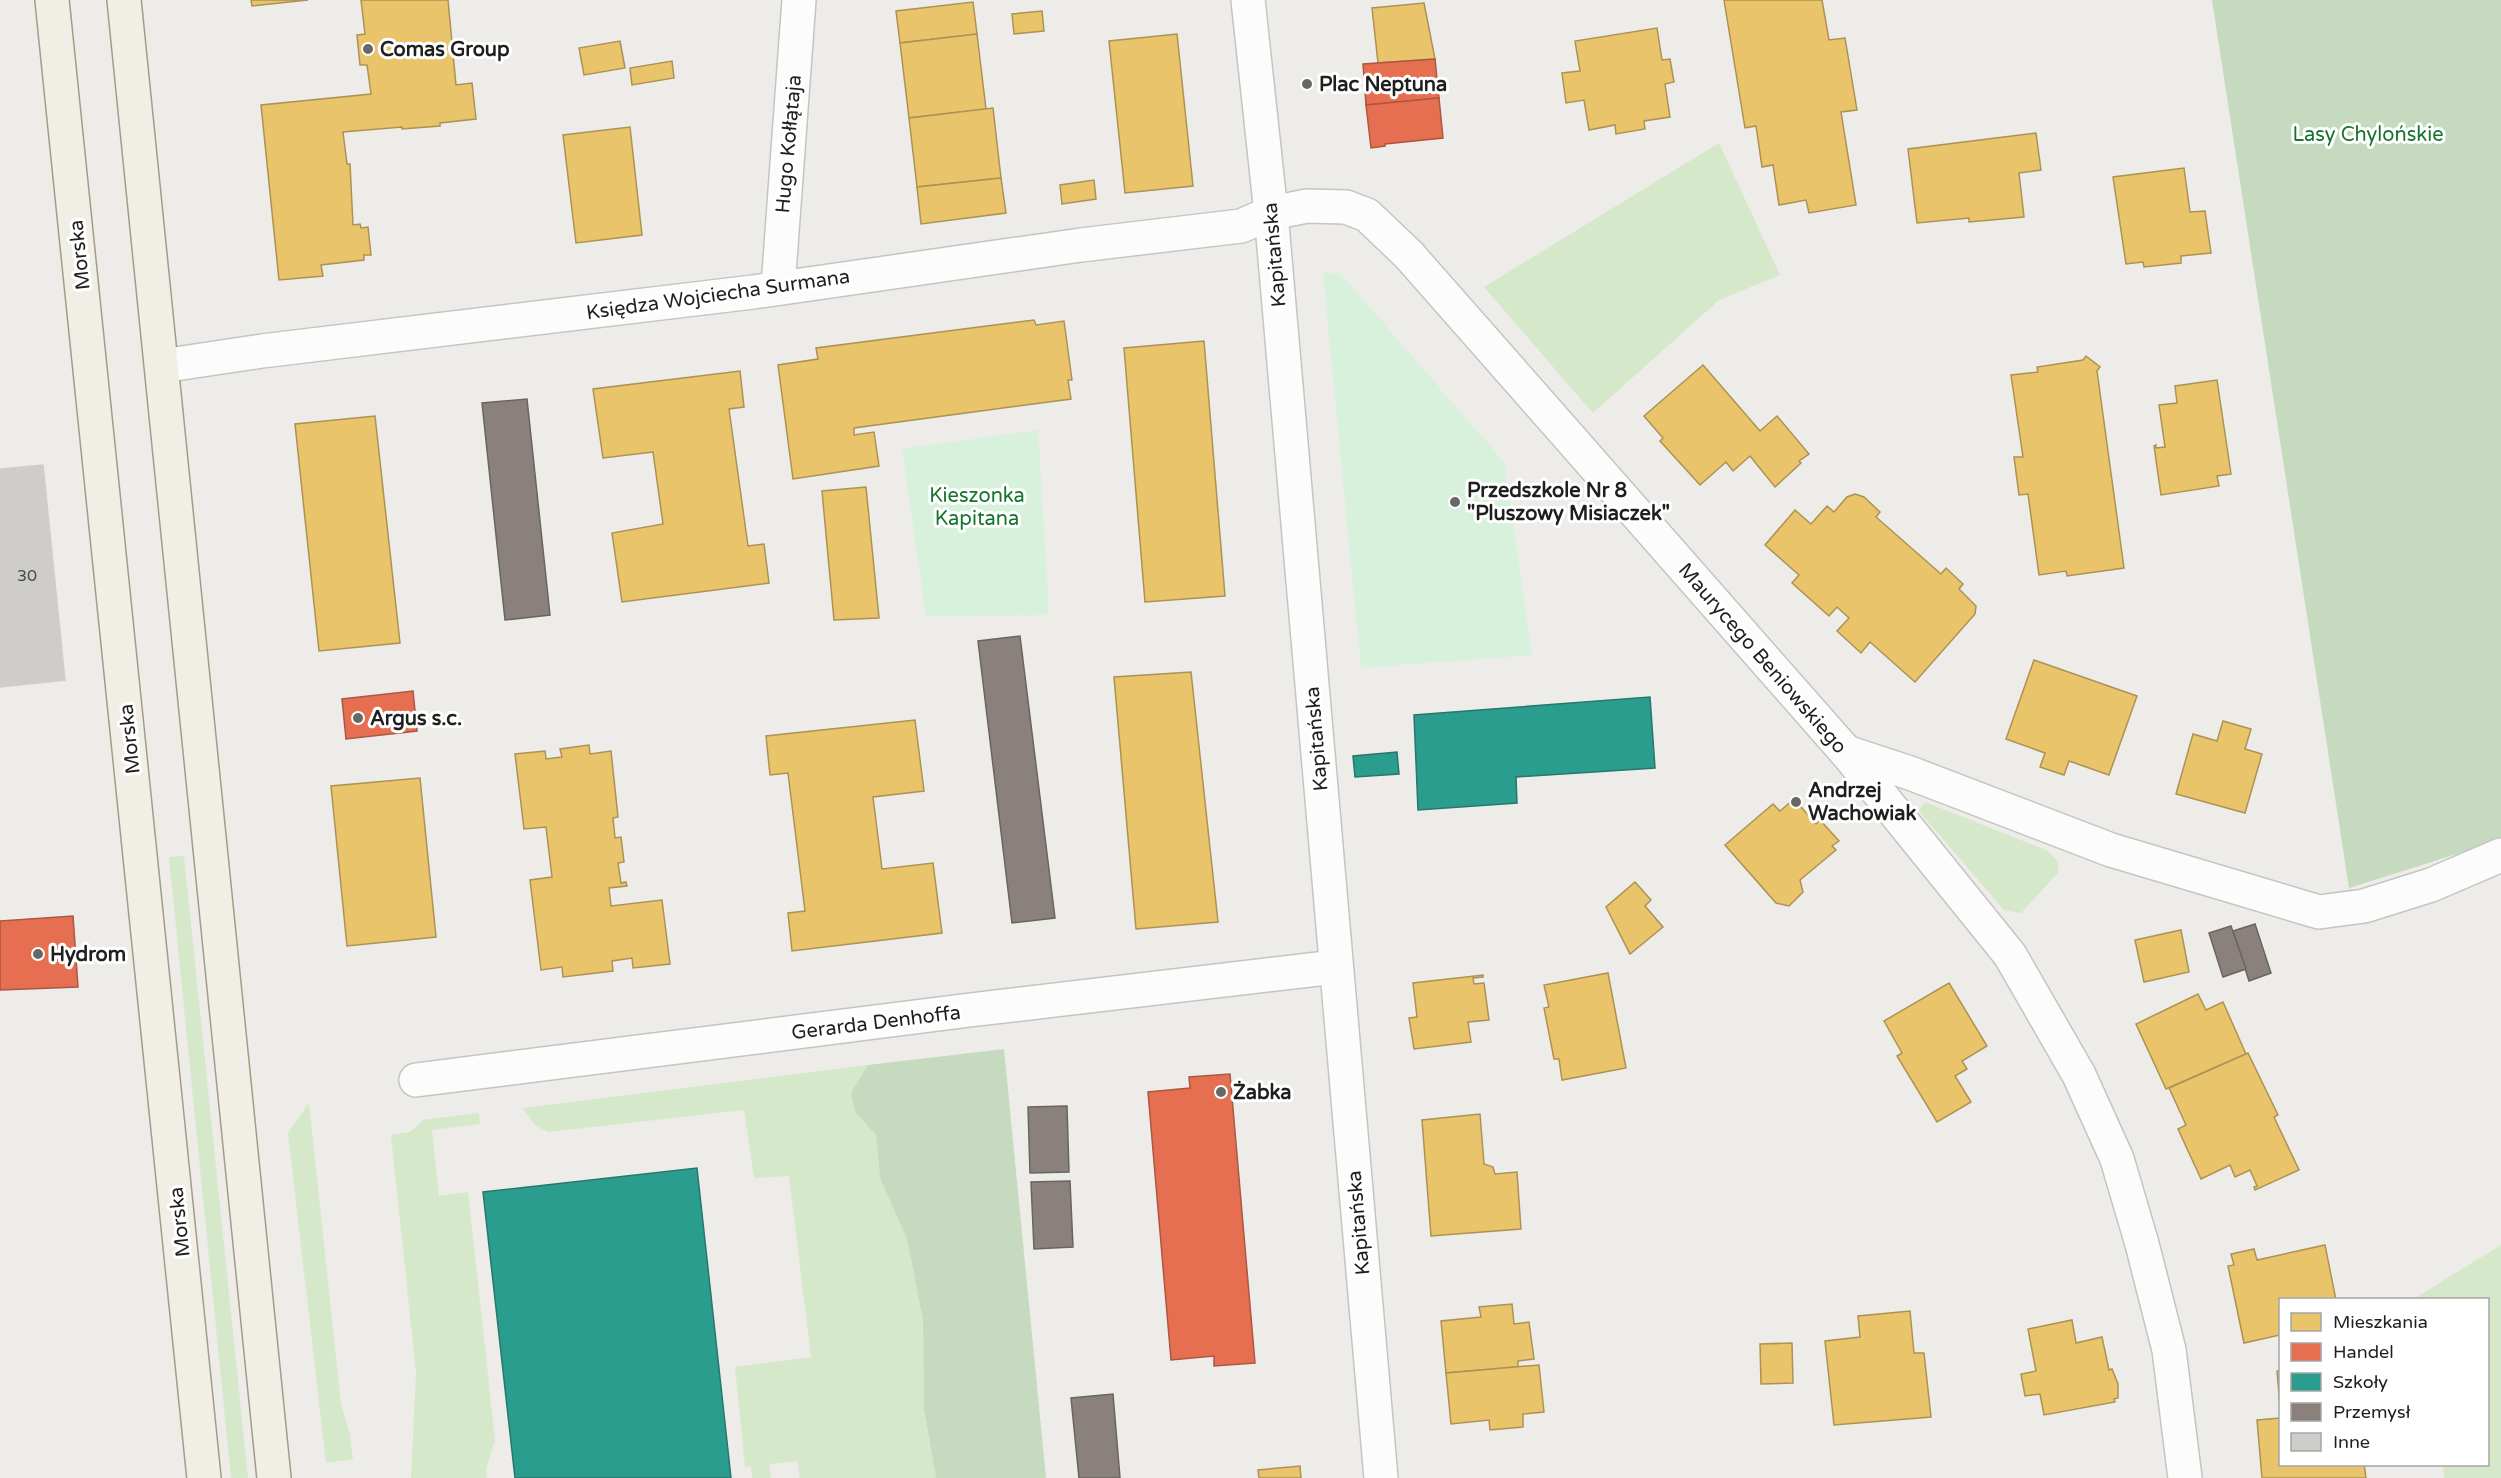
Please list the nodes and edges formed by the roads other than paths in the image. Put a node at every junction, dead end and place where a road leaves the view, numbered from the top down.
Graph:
1 (52, 0) edge
2 (124, 0) edge
3 (799, 0) edge
4 (1248, 0) edge
5 (1271, 213) junction
6 (778, 287) junction
7 (162, 366) junction
8 (1846, 752) junction
9 (2501, 855) edge
10 (1335, 967) junction
11 (416, 1080) dead end
12 (204, 1478) edge
13 (274, 1478) edge
14 (1382, 1478) edge
15 (2185, 1478) edge

1 - 12 main road, Morska
2 - 7 main road
3 - 6 street, Hugo Kołłątaja
4 - 5 street, Kapitańska
5 - 6 street, Księdza Wojciecha Surmana
5 - 8 street, Maurycego Beniowskiego
5 - 10 street, Kapitańska
6 - 7 street, Księdza Wojciecha Surmana
7 - 13 main road
8 - 9 street
8 - 15 street, Maurycego Beniowskiego
10 - 11 street, Gerarda Denhoffa
10 - 14 street, Kapitańska

